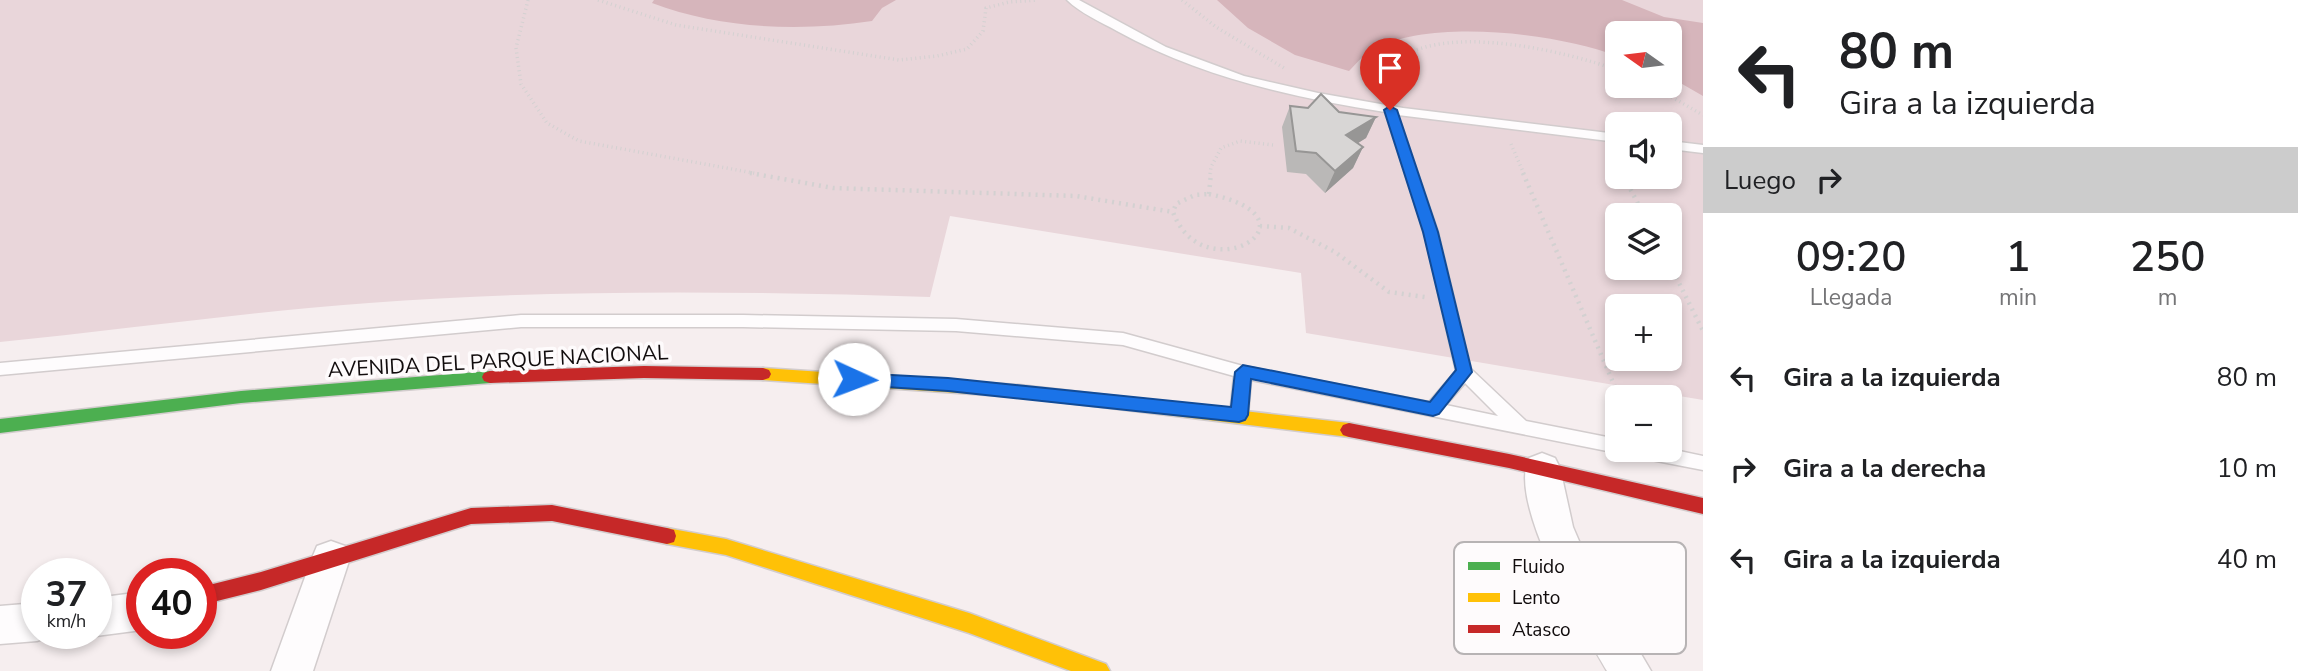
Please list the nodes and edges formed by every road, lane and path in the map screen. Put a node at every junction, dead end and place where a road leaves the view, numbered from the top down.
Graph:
1 (528, 0) edge
2 (598, 0) edge
3 (1038, 0) edge
4 (1072, 0) edge
5 (1182, 0) edge
6 (1605, 67) edge
7 (1285, 69) dead end
8 (1355, 88) dead end
9 (1673, 98) edge
10 (1390, 110) junction
11 (1703, 115) edge
12 (1503, 124) junction
13 (1605, 137) edge
14 (1273, 145) dead end
15 (1682, 146) edge
16 (1703, 149) edge
17 (1209, 194) junction
18 (1173, 212) junction
19 (1260, 226) junction
20 (1678, 280) edge
21 (1447, 300) junction
22 (1703, 331) edge
23 (0, 369) edge
24 (1243, 372) junction
25 (1464, 372) junction
26 (1614, 385) edge
27 (1433, 409) junction
28 (1239, 415) junction
29 (0, 426) edge
30 (1522, 427) junction
31 (1605, 444) edge
32 (1682, 459) edge
33 (1703, 463) edge
34 (1542, 468) junction
35 (1703, 506) edge
36 (1560, 542) edge
37 (331, 558) junction
38 (217, 591) edge
39 (21, 623) edge
40 (0, 625) edge
41 (1620, 654) edge
42 (292, 671) edge
43 (1099, 671) edge
44 (1630, 671) edge

1 - 18 path
2 - 3 path
4 - 10 lane
5 - 7 path
6 - 8 path
9 - 11 path
10 - 12 lane
10 - 21 lane
12 - 13 lane
12 - 26 path
14 - 17 path
15 - 16 lane
17 - 18 path
17 - 19 path
18 - 19 path
19 - 21 path
20 - 22 path
21 - 25 lane
23 - 24 lane
24 - 27 lane
24 - 28 lane
25 - 27 lane
25 - 30 lane
27 - 30 lane
28 - 29 street, AVENIDA DEL PARQUE NACIONAL
28 - 34 street, AVENIDA DEL PARQUE NACIONAL
30 - 31 lane
32 - 33 lane
34 - 35 street, AVENIDA DEL PARQUE NACIONAL
34 - 36 street
37 - 38 street
37 - 42 street
37 - 43 street
39 - 40 street
41 - 44 street

